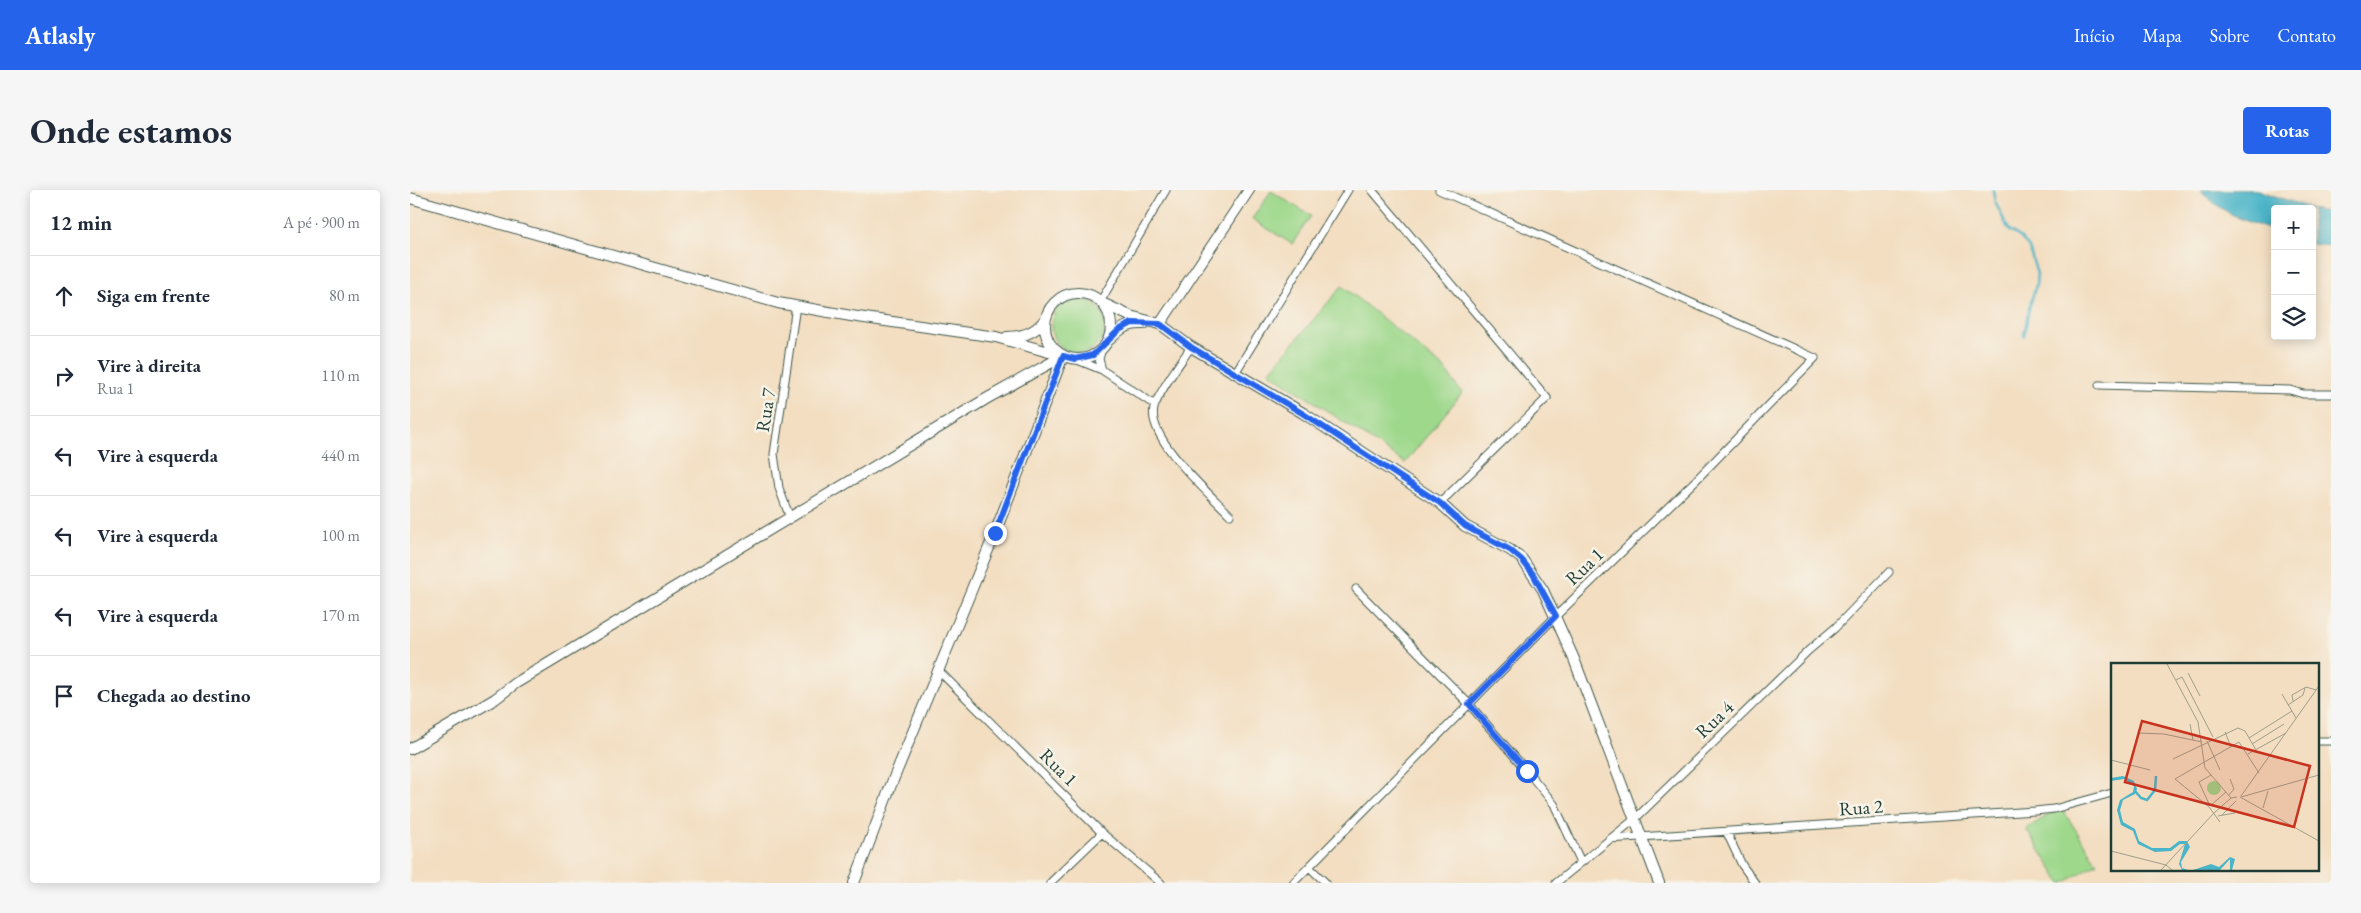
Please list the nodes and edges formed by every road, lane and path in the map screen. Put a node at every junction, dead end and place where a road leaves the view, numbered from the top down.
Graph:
1 (1166, 190) edge
2 (1249, 190) edge
3 (1348, 190) edge
4 (1372, 190) edge
5 (1439, 190) edge
6 (410, 198) edge
7 (1101, 303) junction
8 (796, 306) junction
9 (1046, 317) junction
10 (1160, 324) junction
11 (996, 337) junction
12 (1104, 346) junction
13 (1191, 347) junction
14 (1063, 356) junction
15 (1075, 359) junction
16 (1102, 370) junction
17 (1235, 373) junction
18 (2099, 385) dead end
19 (2331, 394) edge
20 (1154, 405) junction
21 (1440, 503) junction
22 (1230, 515) dead end
23 (790, 518) junction
24 (1889, 572) dead end
25 (1356, 589) dead end
26 (1556, 616) junction
27 (938, 670) junction
28 (1469, 704) junction
29 (2318, 740) edge
30 (2331, 741) edge
31 (410, 749) edge
32 (2111, 793) edge
33 (1636, 818) junction
34 (1726, 831) junction
35 (1102, 833) junction
36 (1642, 837) junction
37 (1610, 839) junction
38 (1581, 862) junction
39 (1309, 866) junction
40 (854, 883) edge
41 (1050, 883) edge
42 (1161, 883) edge
43 (1293, 883) edge
44 (1326, 883) edge
45 (1556, 883) edge
46 (1658, 883) edge
47 (1755, 883) edge

1 - 7 street
2 - 10 main road
3 - 17 street
4 - 21 street
5 - 26 street, Rua 1
6 - 8 main road
7 - 9 main road
7 - 10 main road
7 - 12 main road
8 - 11 main road
8 - 23 street, Rua 7
9 - 11 main road
9 - 14 main road
10 - 12 main road
10 - 13 main road
11 - 14 main road
12 - 15 main road
12 - 16 street
13 - 17 main road
13 - 20 street
14 - 15 main road
14 - 23 main road
14 - 27 main road
15 - 16 street
16 - 20 street
17 - 21 main road
18 - 19 street
20 - 22 street
21 - 26 main road
23 - 31 main road
24 - 33 street, Rua 4
25 - 28 street
26 - 28 street, Rua 1
26 - 33 main road
27 - 35 street, Rua 1
27 - 40 main road
28 - 38 street
28 - 39 street, Rua 1
29 - 30 street
32 - 34 street, Rua 2
33 - 36 main road
33 - 37 street, Rua 4
34 - 36 street, Rua 2
34 - 47 street
35 - 41 street
35 - 42 street, Rua 1
36 - 37 street, Rua 2
36 - 46 main road
37 - 38 street, Rua 4
38 - 45 street, Rua 4
39 - 43 street, Rua 1
39 - 44 street

